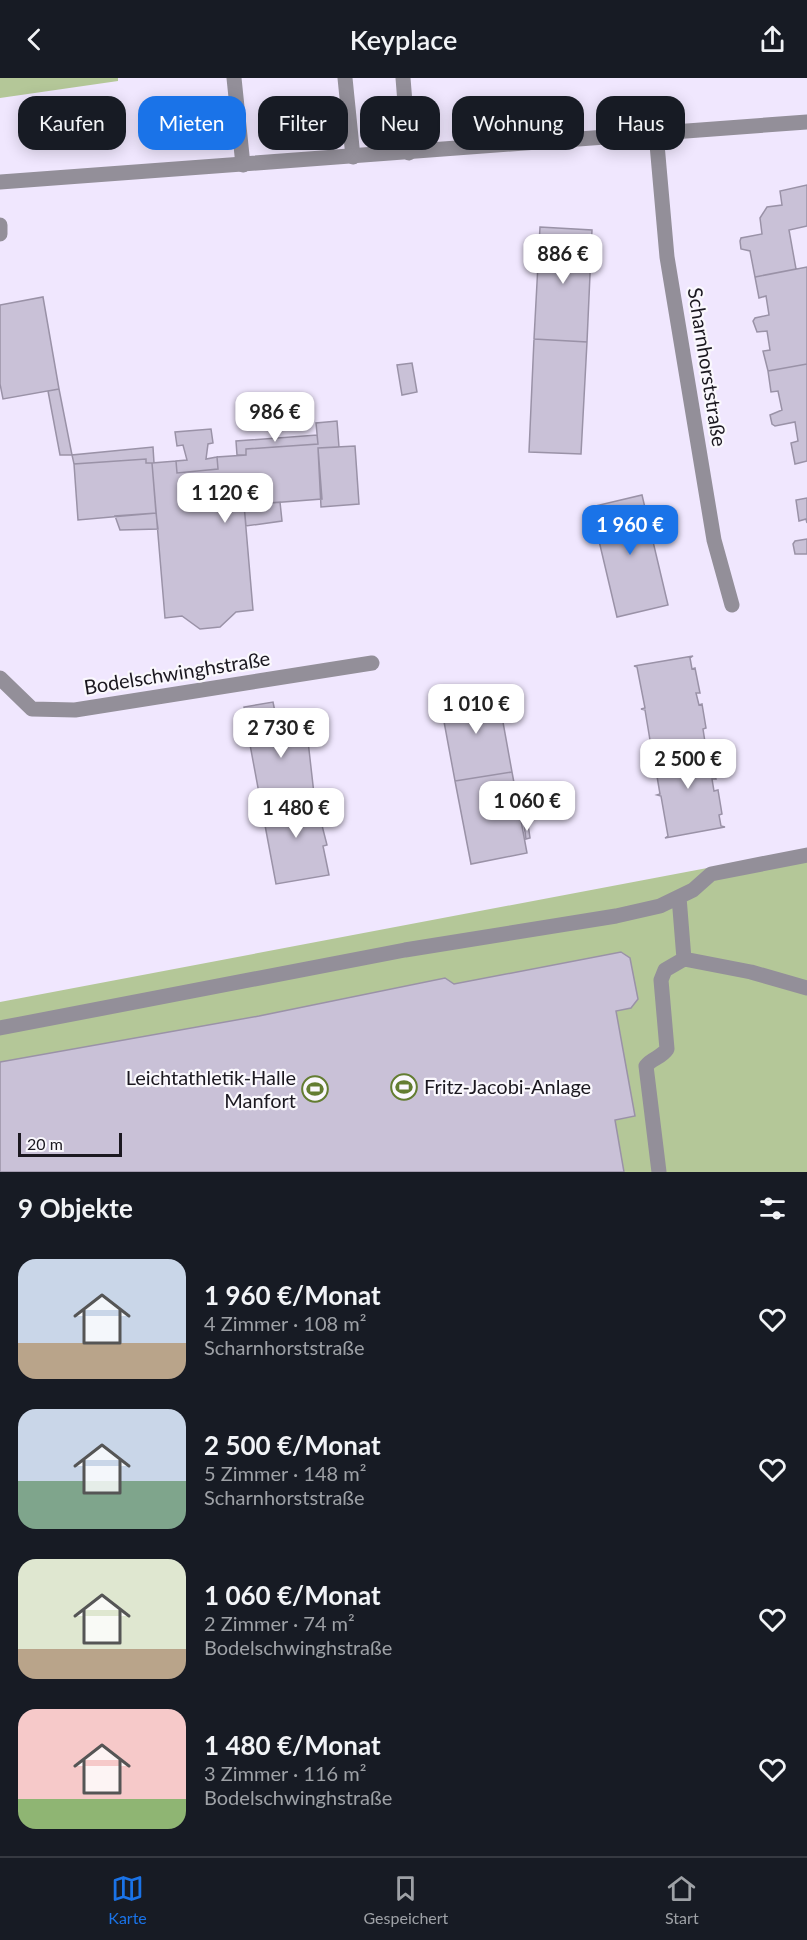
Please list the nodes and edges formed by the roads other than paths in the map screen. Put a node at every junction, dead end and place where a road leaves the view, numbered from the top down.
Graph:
1 (234, 78) edge
2 (345, 78) edge
3 (403, 78) edge
4 (807, 122) edge
5 (685, 131) edge
6 (596, 138) edge
7 (658, 150) edge
8 (409, 153) junction
9 (353, 157) junction
10 (243, 165) junction
11 (0, 182) edge
12 (0, 225) edge
13 (0, 234) edge
14 (732, 605) dead end
15 (372, 663) dead end
16 (0, 678) edge
17 (807, 855) edge
18 (679, 897) junction
19 (684, 959) junction
20 (807, 988) edge
21 (0, 1028) edge
22 (659, 1172) edge

1 - 10 street
2 - 9 street
3 - 8 street
4 - 5 street
6 - 8 street
7 - 14 street, Scharnhorststraße
8 - 9 street
9 - 10 street
10 - 11 street
12 - 13 street
15 - 16 street, Bodelschwinghstraße
17 - 18 street
18 - 19 street
18 - 21 street
19 - 20 street
19 - 22 street

